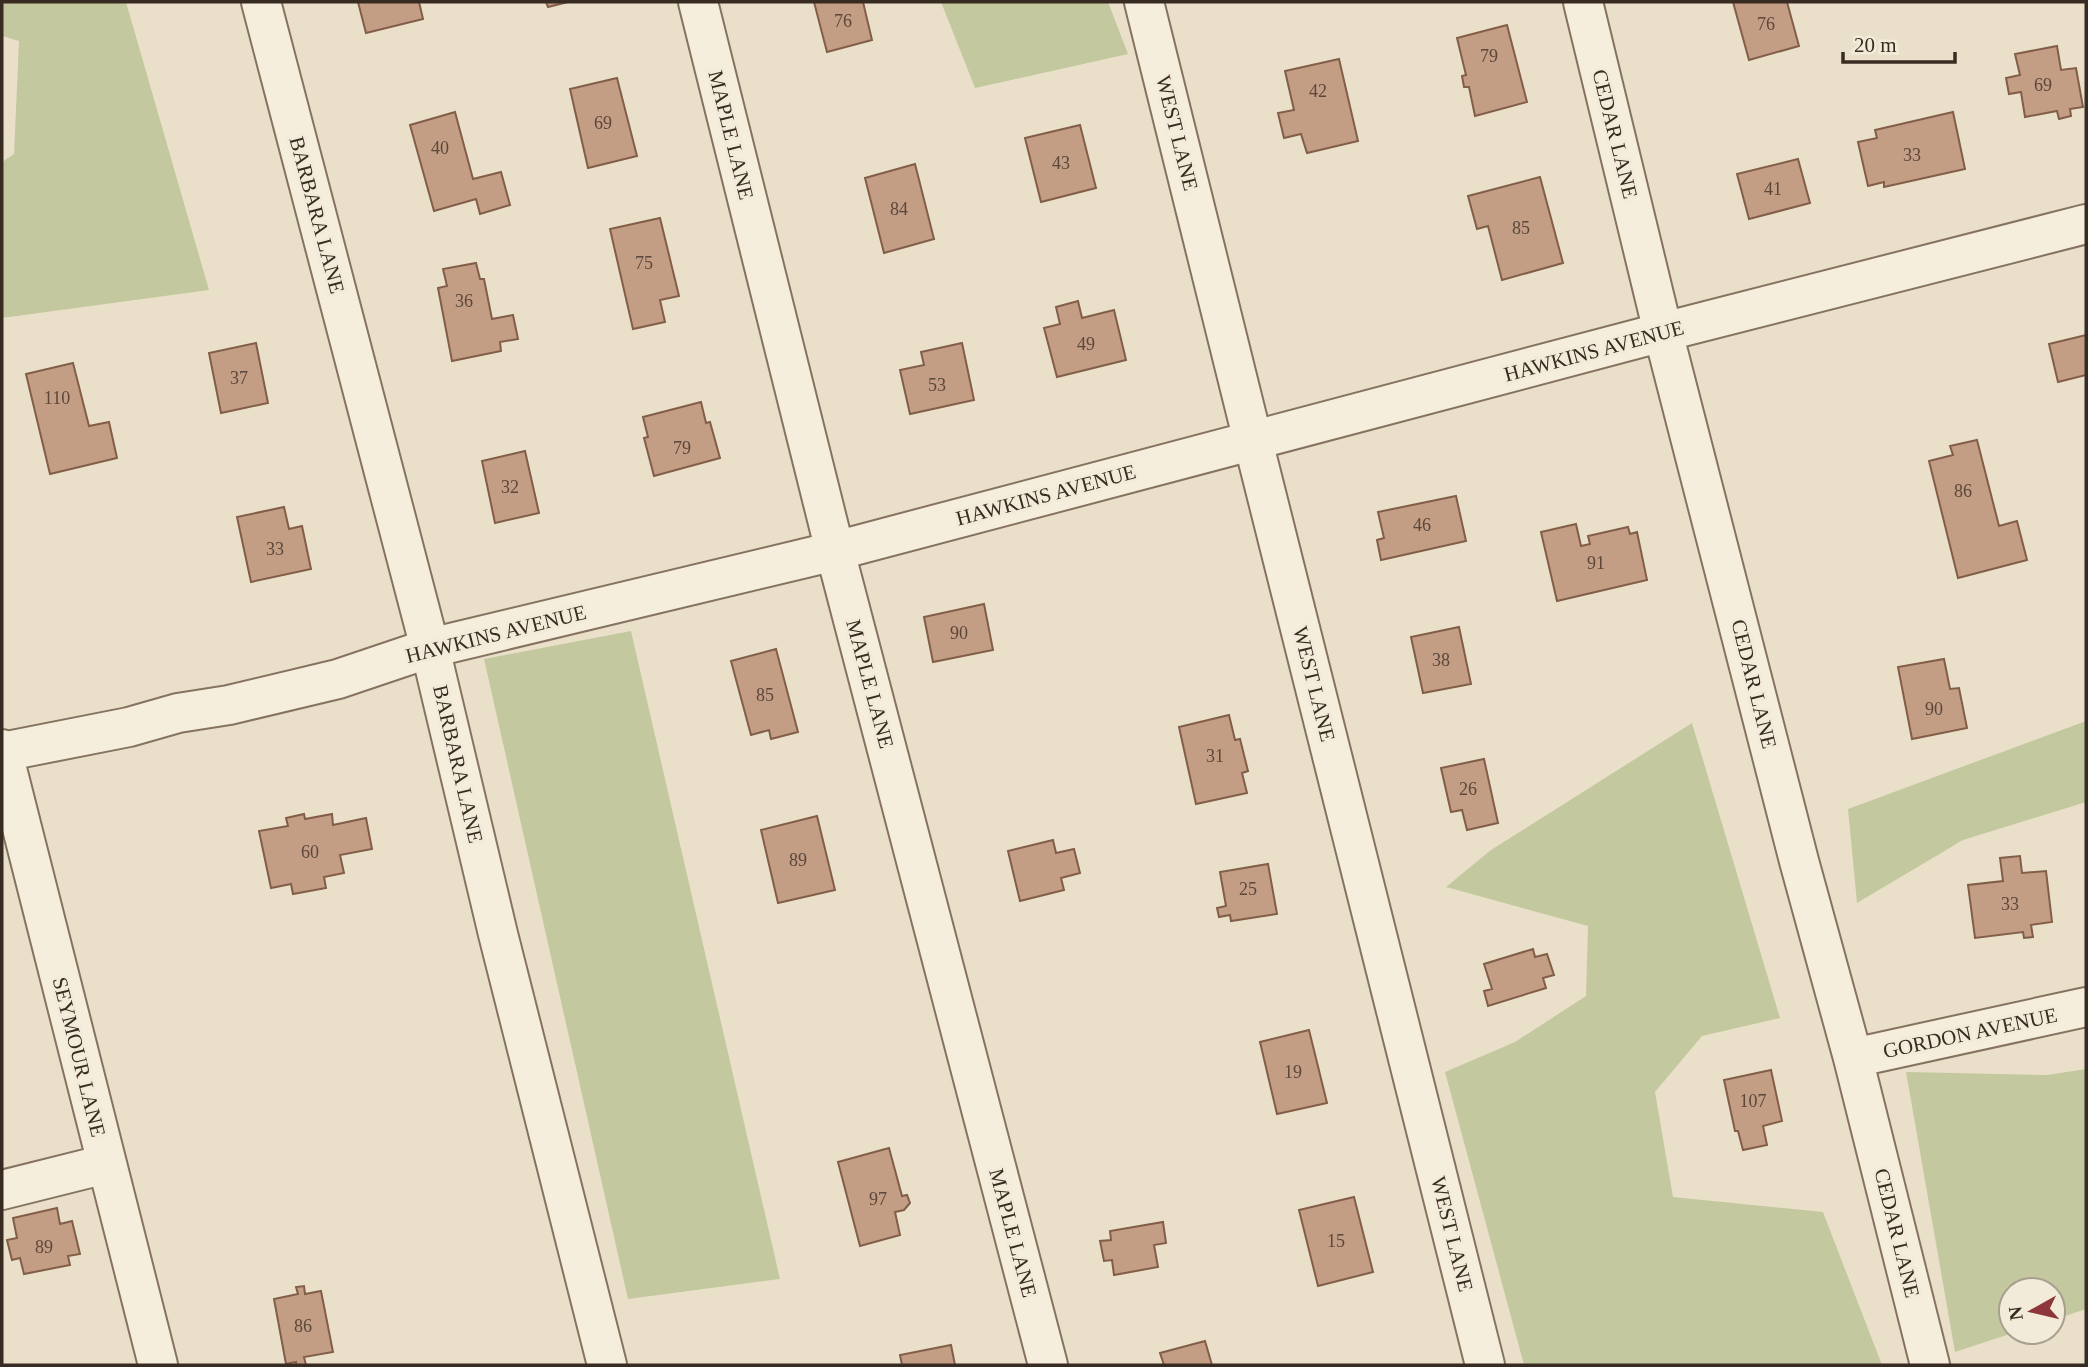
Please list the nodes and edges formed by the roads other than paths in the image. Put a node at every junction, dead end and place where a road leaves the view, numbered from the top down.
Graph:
1 (261, 2) edge
2 (698, 2) edge
3 (1144, 2) edge
4 (1583, 2) edge
5 (2086, 224) edge
6 (1662, 332) junction
7 (1252, 441) junction
8 (835, 551) junction
9 (430, 648) junction
10 (2, 751) edge
11 (2086, 1007) edge
12 (1853, 1058) junction
13 (106, 1164) junction
14 (2, 1191) edge
15 (158, 1365) edge
16 (607, 1365) edge
17 (1048, 1365) edge
18 (1485, 1365) edge
19 (1930, 1365) edge

1 - 9 street, BARBARA LANE
2 - 8 street, MAPLE LANE
3 - 7 street, WEST LANE
4 - 6 street, CEDAR LANE
5 - 6 street, HAWKINS AVENUE
6 - 7 street, HAWKINS AVENUE
6 - 12 street, CEDAR LANE
7 - 8 street, HAWKINS AVENUE
7 - 18 street, WEST LANE
8 - 9 street, HAWKINS AVENUE
8 - 17 street, MAPLE LANE
9 - 10 street, HAWKINS AVENUE
9 - 16 street, BARBARA LANE
10 - 13 street, SEYMOUR LANE
11 - 12 street, GORDON AVENUE
12 - 19 street, CEDAR LANE
13 - 14 street
13 - 15 street, SEYMOUR LANE

